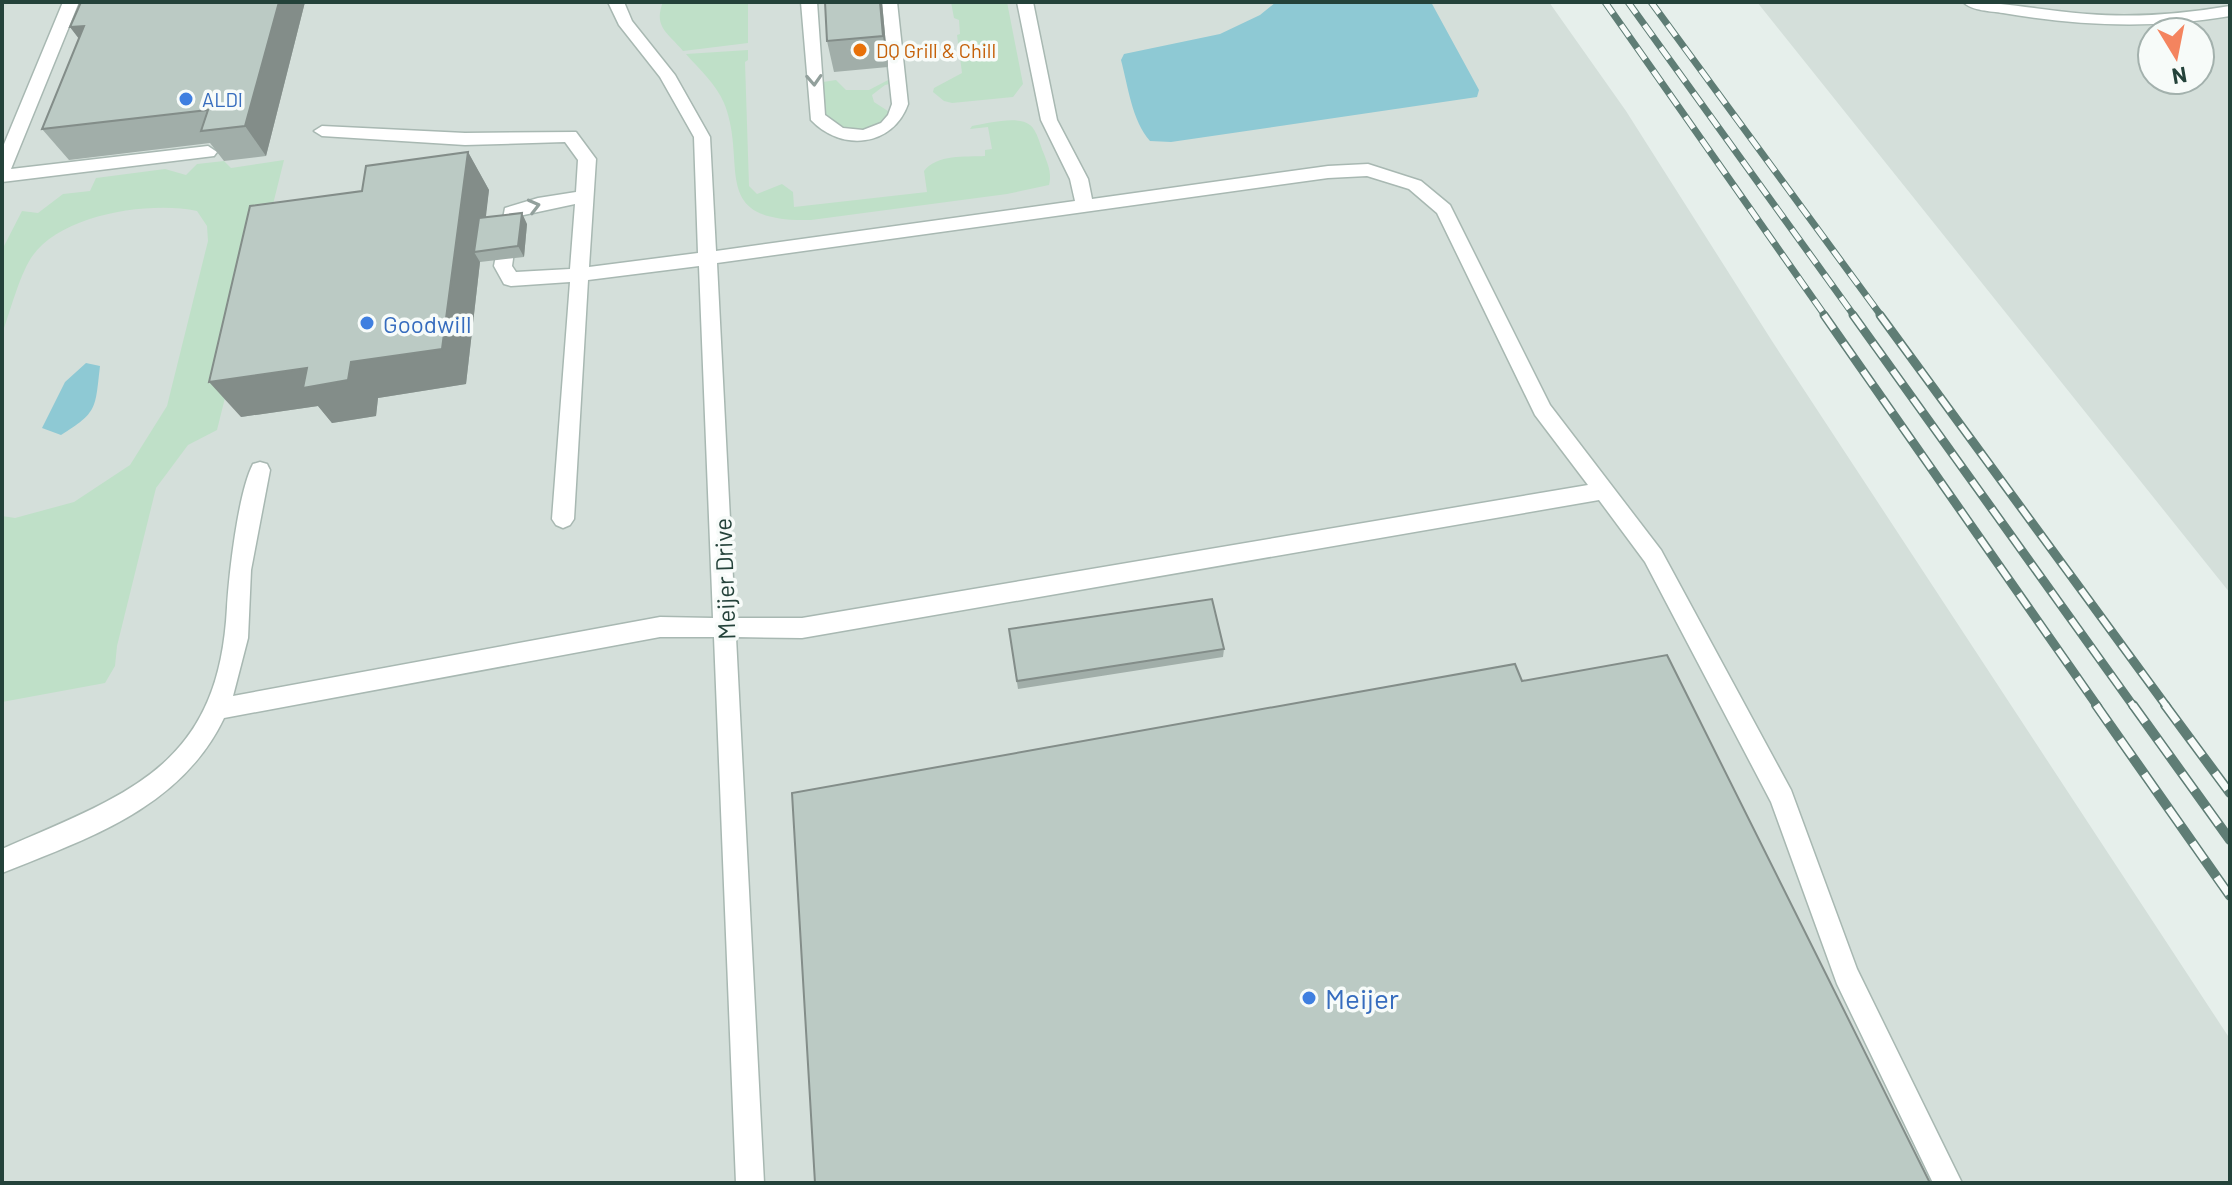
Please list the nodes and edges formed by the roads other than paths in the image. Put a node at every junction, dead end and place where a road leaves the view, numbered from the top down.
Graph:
1 (71, 2) edge
2 (616, 2) edge
3 (809, 2) edge
4 (889, 2) edge
5 (1025, 2) edge
6 (1971, 2) edge
7 (2230, 11) edge
8 (322, 131) dead end
9 (208, 152) edge
10 (2, 173) edge
11 (585, 197) junction
12 (1085, 206) junction
13 (709, 258) junction
14 (579, 275) junction
15 (260, 470) dead end
16 (1604, 491) junction
17 (563, 519) dead end
18 (726, 627) junction
19 (217, 709) junction
20 (2, 861) edge
21 (750, 1183) edge
22 (1948, 1183) edge

1 - 10 lane
2 - 13 lane, Meijer Drive
3 -> 4 lane
5 - 12 lane
6 - 7 street
8 - 11 lane
9 - 10 lane
11 - 14 lane
14 -> 11 lane
12 - 13 lane
12 - 16 lane
13 - 14 lane
13 - 18 lane, Meijer Drive
14 - 17 lane
15 - 19 lane
16 - 18 lane
16 - 22 lane
18 - 19 lane
18 - 21 lane, Meijer Drive
19 - 20 lane

